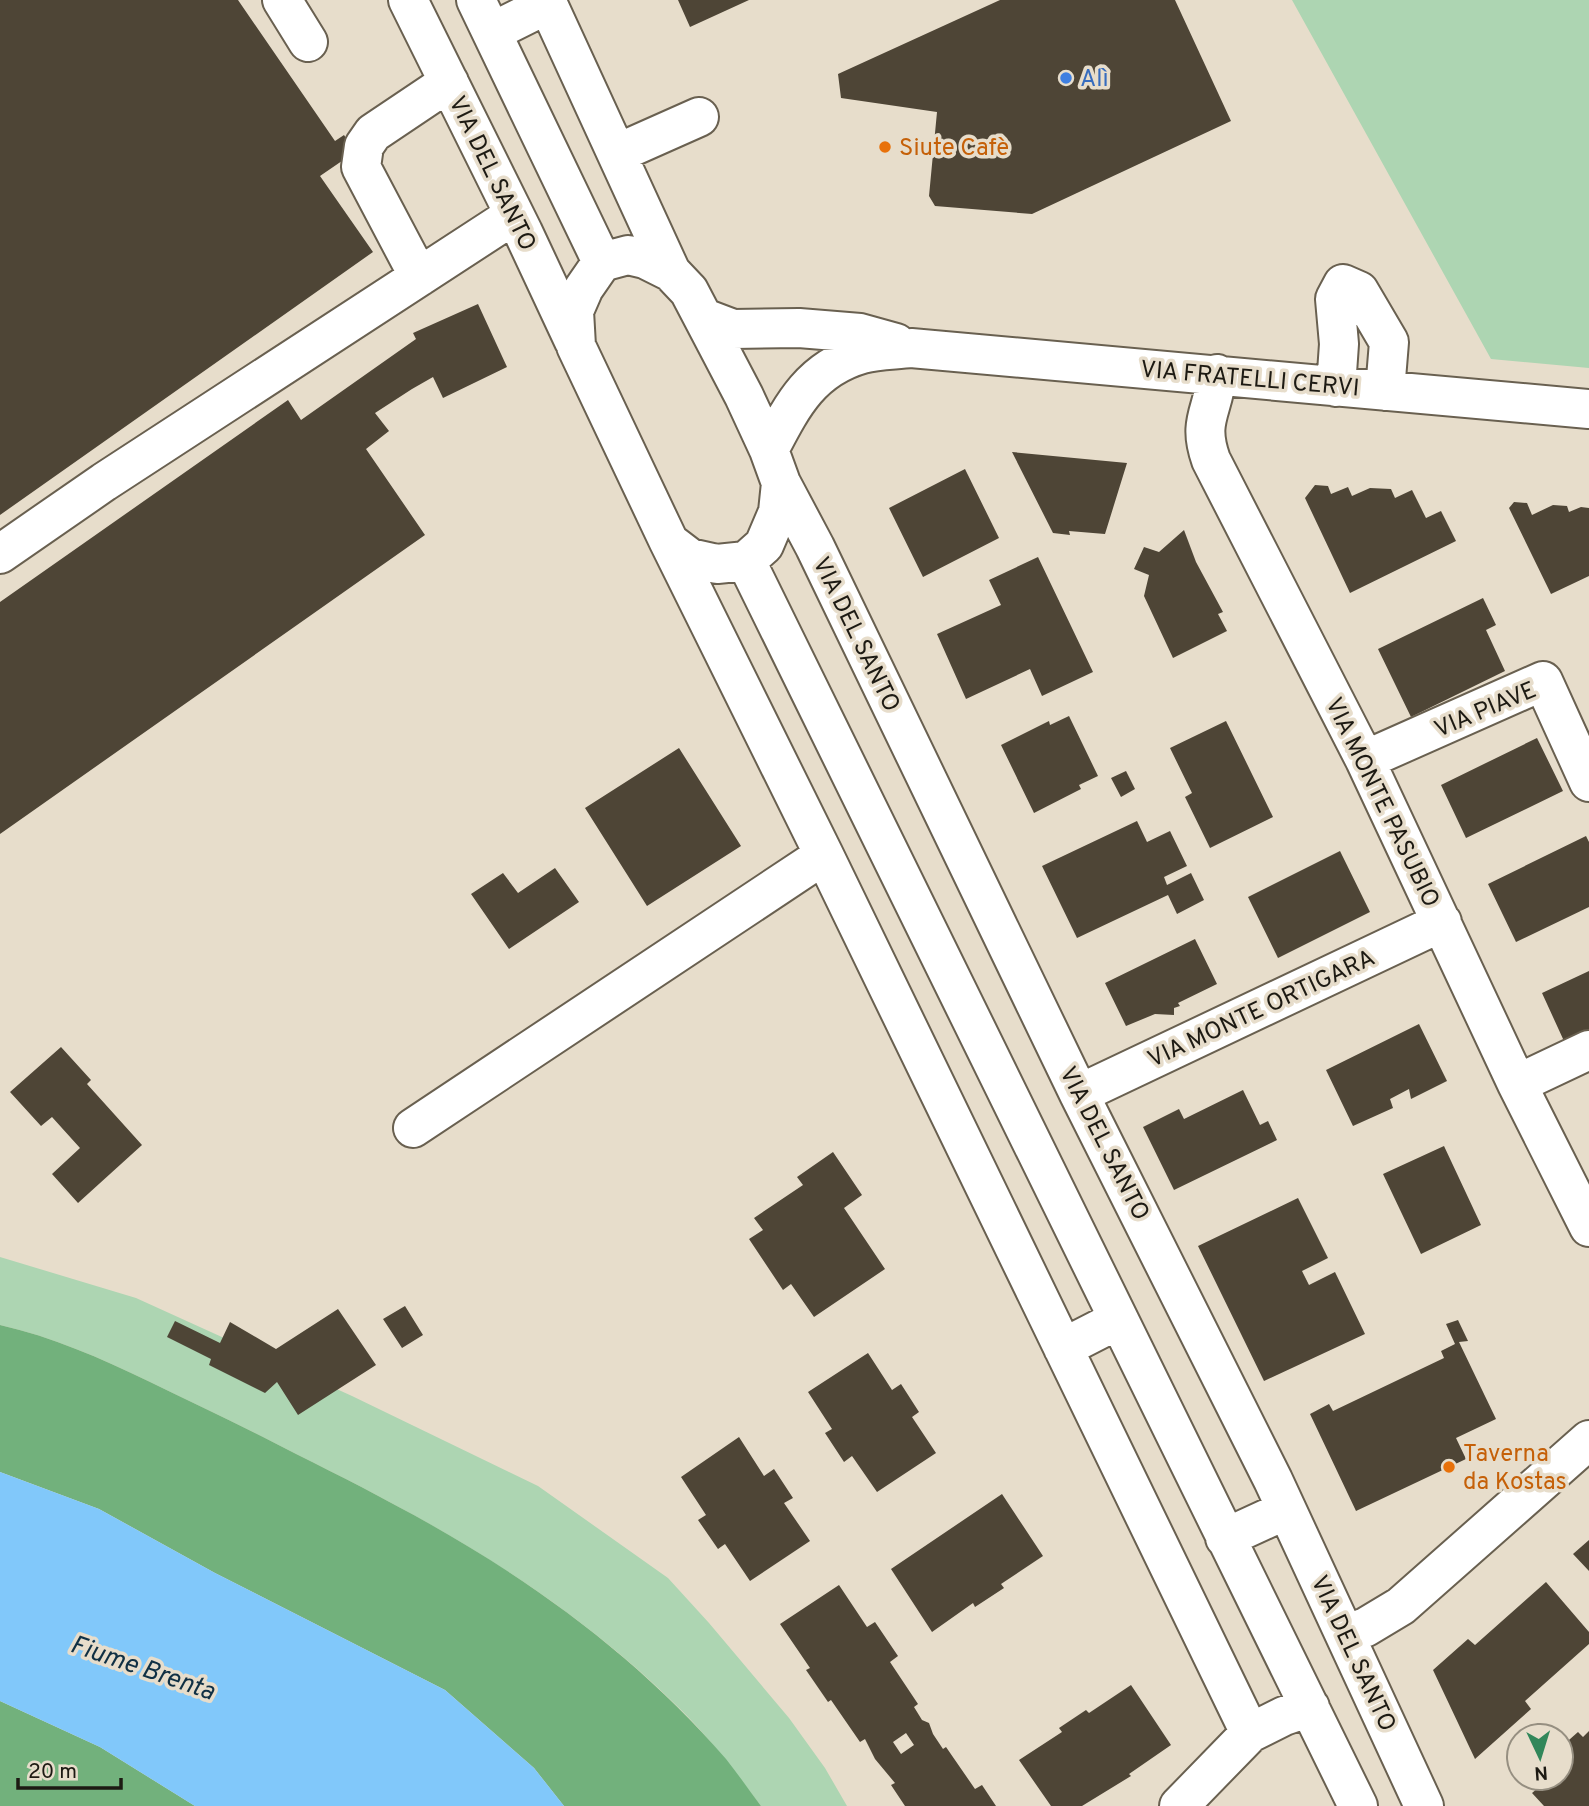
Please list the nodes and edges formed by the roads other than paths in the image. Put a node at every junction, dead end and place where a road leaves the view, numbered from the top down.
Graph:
1 (282, 0) edge
2 (408, 0) edge
3 (547, 2) edge
4 (484, 16) edge
5 (308, 42) dead end
6 (449, 82) junction
7 (699, 117) dead end
8 (618, 153) junction
9 (514, 215) junction
10 (602, 262) junction
11 (671, 272) junction
12 (419, 277) junction
13 (704, 318) junction
14 (576, 346) junction
15 (911, 348) junction
16 (1217, 374) junction
17 (1336, 387) junction
18 (1385, 391) junction
19 (1589, 409) edge
20 (775, 466) junction
21 (668, 542) junction
22 (0, 554) edge
23 (746, 561) junction
24 (1365, 760) junction
25 (1589, 782) edge
26 (824, 855) junction
27 (1442, 922) junction
28 (1589, 1050) edge
29 (1517, 1084) junction
30 (1079, 1094) junction
31 (412, 1128) dead end
32 (1589, 1227) edge
33 (1121, 1324) junction
34 (1063, 1348) junction
35 (1589, 1440) edge
36 (1286, 1510) junction
37 (1225, 1538) junction
38 (1346, 1635) junction
39 (1310, 1707) junction
40 (1250, 1733) junction
41 (1179, 1806) edge
42 (1357, 1806) edge
43 (1424, 1806) edge

1 - 5 street
2 - 6 street, VIA DEL SANTO
3 - 4 street
3 - 8 street, VIA DEL SANTO
4 - 10 street
6 - 9 street, VIA DEL SANTO
6 - 12 street
7 - 8 street
8 - 11 street, VIA DEL SANTO
9 - 12 street
9 - 14 street, VIA DEL SANTO
10 - 11 street, VIA DEL SANTO
10 - 14 street, VIA DEL SANTO
11 - 13 street, VIA DEL SANTO
12 - 22 street
13 - 15 street, VIA FRATELLI CERVI
13 - 20 street, VIA DEL SANTO
14 - 21 street, VIA DEL SANTO
15 - 16 street, VIA FRATELLI CERVI
15 - 20 street, VIA FRATELLI CERVI
16 - 17 street, VIA FRATELLI CERVI
16 - 24 street, VIA MONTE PASUBIO
17 - 18 street, VIA FRATELLI CERVI
17 - 18 street
18 - 19 street, VIA FRATELLI CERVI
20 - 23 street
20 - 30 street, VIA DEL SANTO
21 - 23 street
21 - 26 street, VIA DEL SANTO
23 - 33 street
24 - 25 street, VIA PIAVE
24 - 27 street, VIA MONTE PASUBIO
26 - 31 street
26 - 34 street, VIA DEL SANTO
27 - 29 street, VIA MONTE PASUBIO
27 - 30 street, VIA MONTE ORTIGARA
28 - 29 street
29 - 32 street, VIA MONTE PASUBIO
30 - 36 street, VIA DEL SANTO
33 - 34 street
33 - 37 street
34 - 40 street, VIA DEL SANTO
35 - 38 street
36 - 37 street
36 - 38 street, VIA DEL SANTO
37 - 39 street
38 - 43 street, VIA DEL SANTO
39 - 40 street
39 - 42 street
40 - 41 street

